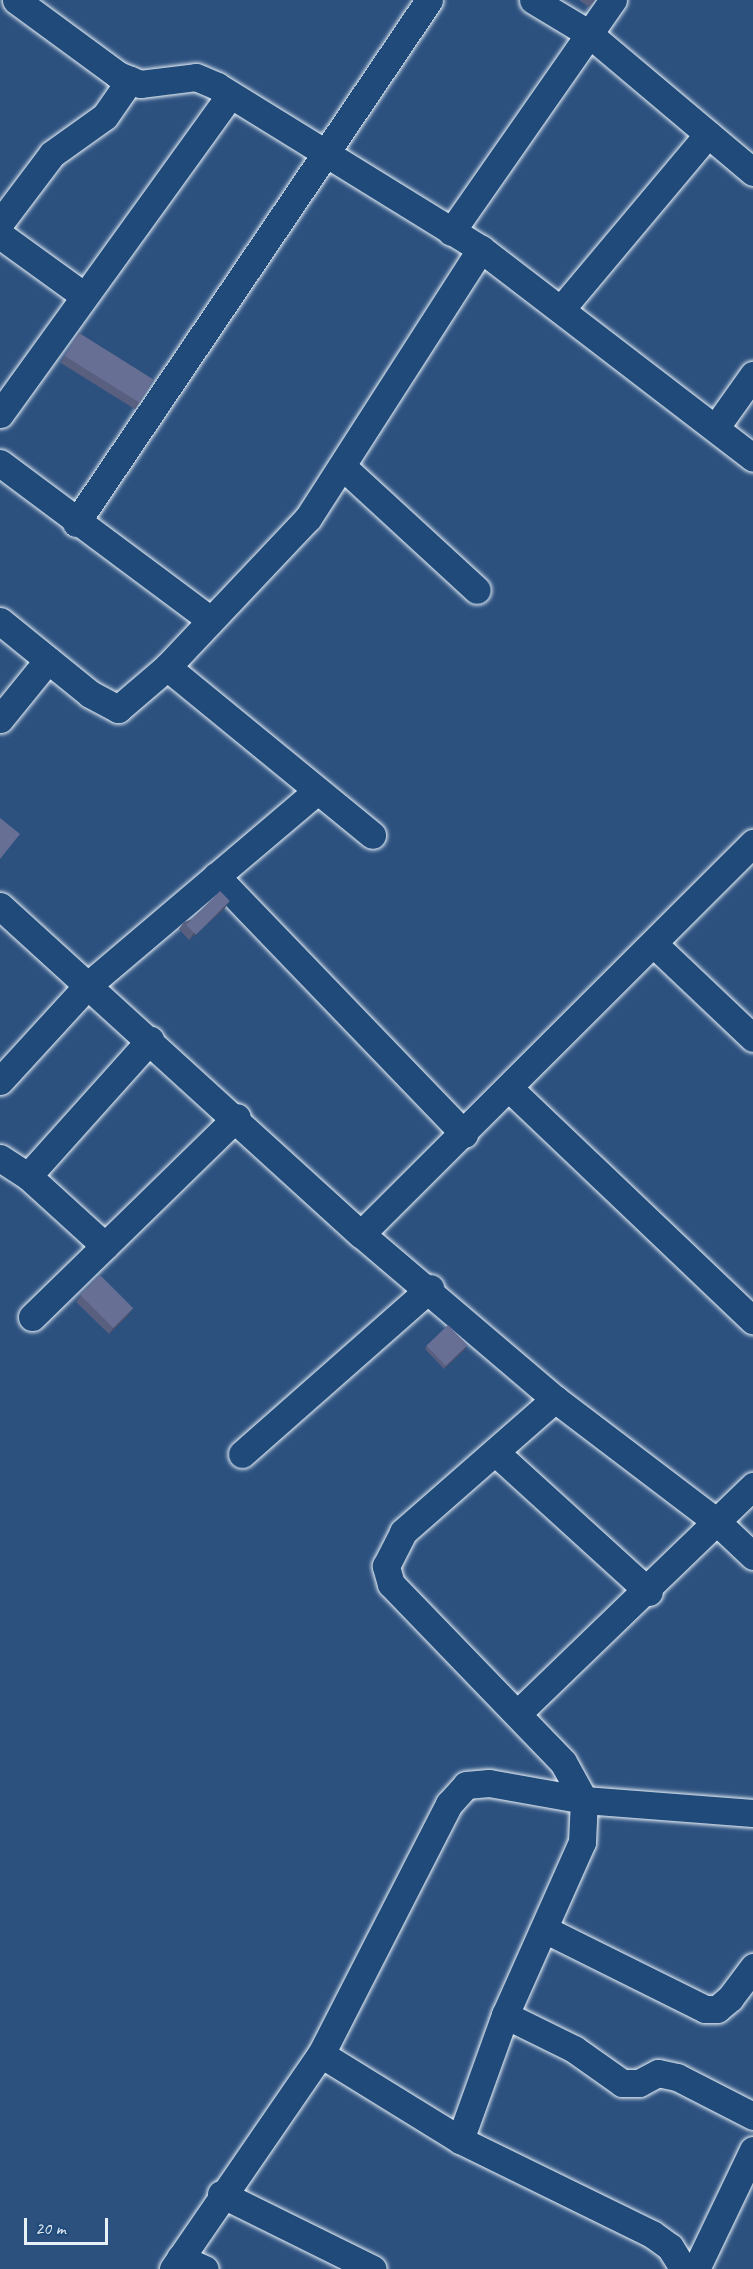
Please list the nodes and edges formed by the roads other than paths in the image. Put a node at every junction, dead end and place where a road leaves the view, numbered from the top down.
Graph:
1 (16, 0) edge
2 (533, 0) edge
3 (613, 0) edge
4 (422, 2) edge
5 (588, 33) junction
6 (130, 80) junction
7 (230, 94) junction
8 (708, 135) junction
9 (324, 155) junction
10 (753, 172) edge
11 (0, 223) edge
12 (452, 232) junction
13 (0, 235) edge
14 (481, 249) junction
15 (83, 295) junction
16 (562, 308) junction
17 (753, 375) edge
18 (0, 414) edge
19 (716, 427) junction
20 (753, 458) edge
21 (0, 463) edge
22 (342, 466) junction
23 (76, 523) junction
24 (477, 591) dead end
25 (209, 619) junction
26 (0, 621) edge
27 (48, 660) junction
28 (166, 667) junction
29 (0, 719) edge
30 (317, 791) junction
31 (372, 835) dead end
32 (753, 843) edge
33 (216, 876) junction
34 (0, 906) edge
35 (655, 945) junction
36 (87, 986) junction
37 (753, 1038) edge
38 (150, 1040) junction
39 (0, 1081) edge
40 (509, 1088) junction
41 (237, 1117) junction
42 (464, 1134) junction
43 (0, 1158) edge
44 (28, 1176) junction
45 (361, 1234) junction
46 (105, 1246) junction
47 (430, 1288) junction
48 (32, 1317) dead end
49 (753, 1320) edge
50 (555, 1399) junction
51 (495, 1452) junction
52 (242, 1454) dead end
53 (753, 1486) edge
54 (716, 1521) junction
55 (753, 1556) edge
56 (649, 1592) junction
57 (518, 1713) junction
58 (584, 1800) junction
59 (753, 1813) edge
60 (544, 1929) junction
61 (753, 1967) edge
62 (505, 2015) junction
63 (321, 2054) junction
64 (753, 2116) edge
65 (460, 2139) junction
66 (753, 2150) edge
67 (221, 2194) junction
68 (177, 2263) edge
69 (205, 2269) edge
70 (372, 2269) edge
71 (684, 2269) edge
72 (696, 2269) edge

1 - 6 street
2 - 5 street
3 - 5 street
4 - 9 street
5 - 8 street
5 - 12 street
6 - 7 street
6 - 11 street
7 - 9 street
7 - 15 street
8 - 10 street
8 - 16 street
9 - 12 street
9 - 23 street
12 - 14 street
13 - 15 street
14 - 16 street
14 - 22 street
15 - 18 street
16 - 19 street
17 - 19 street
19 - 20 street
21 - 23 street
22 - 24 street
22 - 25 street
23 - 25 street
25 - 28 street
26 - 27 street
27 - 28 street
27 - 29 street
28 - 30 street
30 - 31 street
30 - 33 street
32 - 35 street
33 - 36 street
33 - 42 street
34 - 36 street
35 - 37 street
35 - 40 street
36 - 38 street
36 - 39 street
38 - 41 street
38 - 44 street
40 - 42 street
40 - 49 street
41 - 45 street
41 - 46 street
42 - 45 street
43 - 44 street
44 - 46 street
45 - 47 street
46 - 48 street
47 - 50 street
47 - 52 street
50 - 51 street
50 - 54 street
51 - 56 street
51 - 57 street
53 - 54 street
54 - 55 street
54 - 56 street
56 - 57 street
57 - 58 street
58 - 59 street
58 - 60 street
58 - 63 street
60 - 61 street
60 - 62 street
62 - 64 street
62 - 65 street
63 - 65 street
63 - 67 street
65 - 71 street
66 - 72 street
67 - 68 street
67 - 70 street
68 - 69 street

